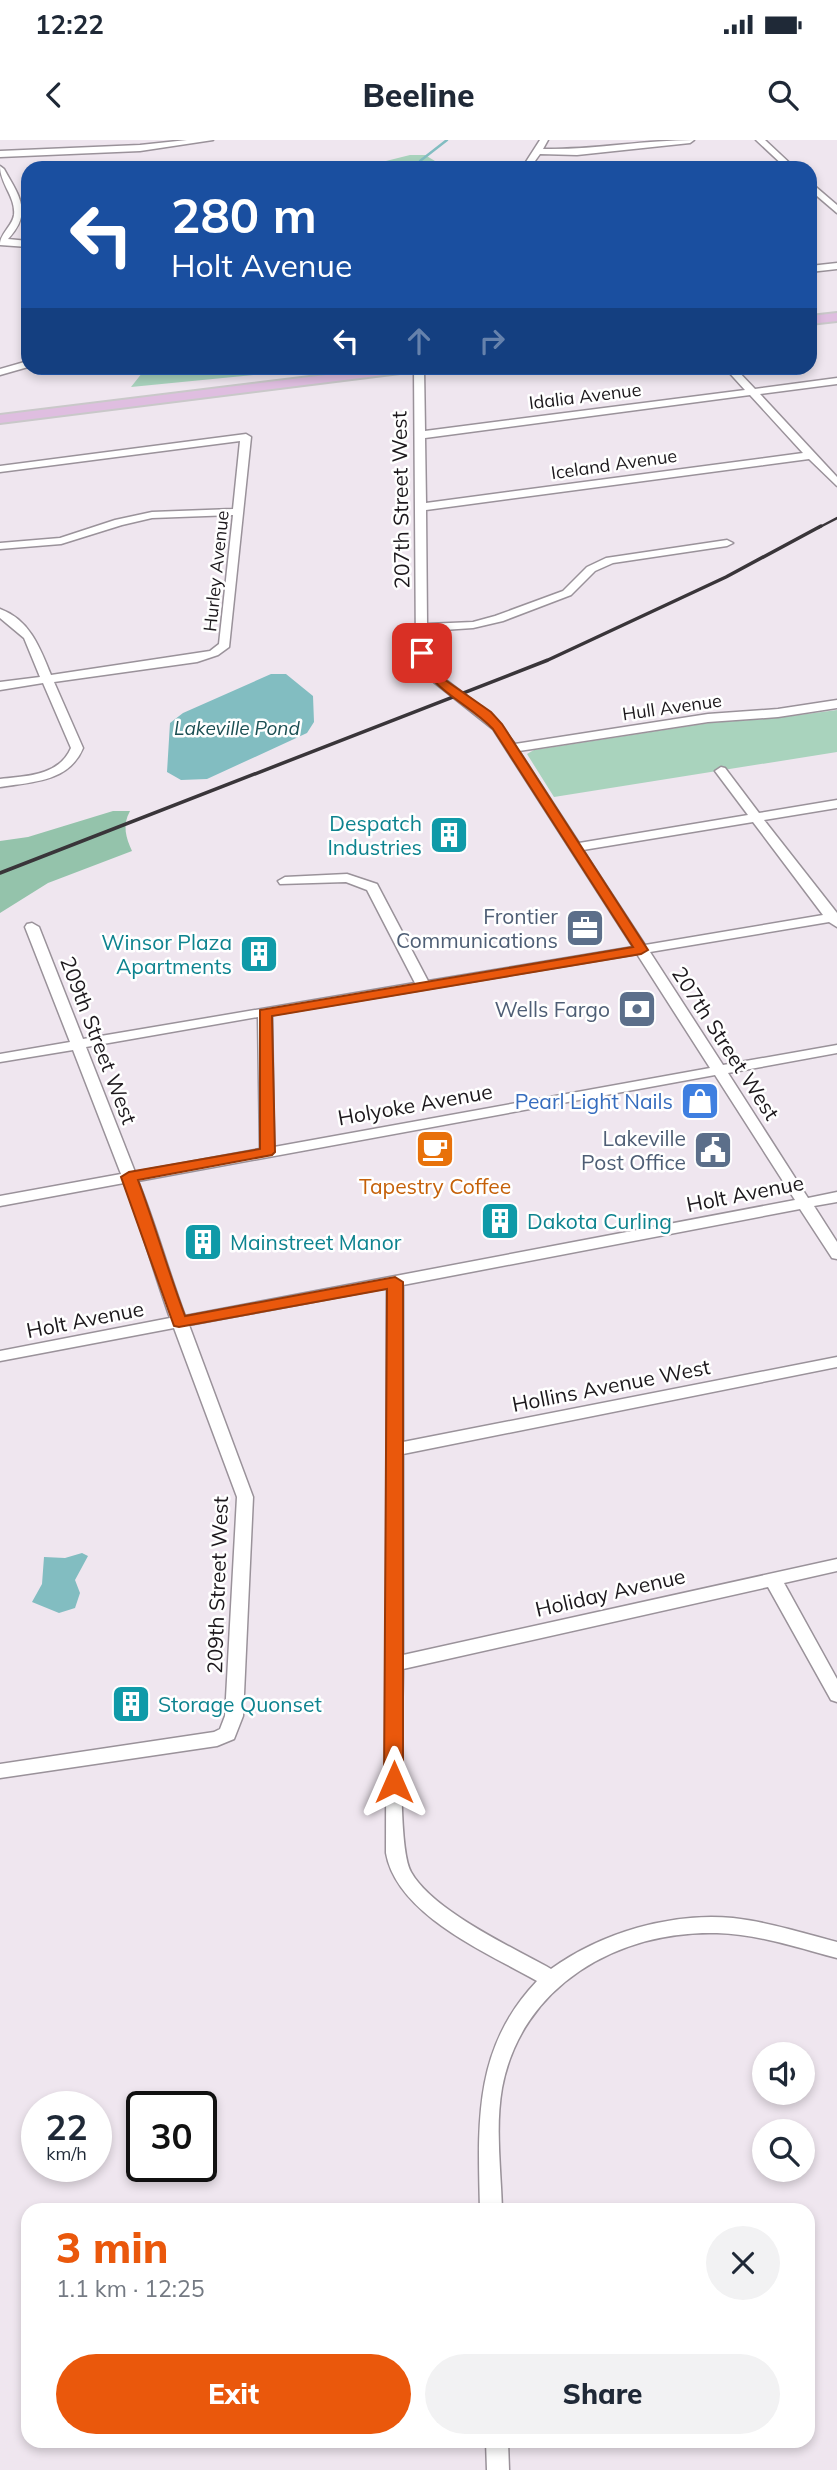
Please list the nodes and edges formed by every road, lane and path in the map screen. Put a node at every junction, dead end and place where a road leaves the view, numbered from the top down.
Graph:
1 (209, 140) edge
2 (544, 140) edge
3 (690, 140) edge
4 (760, 140) edge
5 (137, 144) edge
6 (537, 150) junction
7 (0, 154) edge
8 (530, 161) edge
9 (783, 161) edge
10 (0, 169) edge
11 (817, 192) edge
12 (837, 210) edge
13 (0, 242) edge
14 (21, 244) edge
15 (837, 266) edge
16 (817, 268) edge
17 (837, 317) edge
18 (817, 319) edge
19 (21, 366) edge
20 (0, 372) edge
21 (352, 375) edge
22 (419, 375) edge
23 (736, 375) edge
24 (837, 381) edge
25 (752, 392) junction
26 (0, 419) edge
27 (421, 435) junction
28 (812, 455) junction
29 (0, 468) edge
30 (837, 483) edge
31 (422, 507) junction
32 (239, 512) junction
33 (727, 542) dead end
34 (0, 546) edge
35 (0, 612) edge
36 (424, 628) junction
37 (48, 679) junction
38 (0, 686) edge
39 (837, 704) edge
40 (512, 748) junction
41 (721, 771) dead end
42 (0, 783) edge
43 (837, 804) edge
44 (756, 817) junction
45 (575, 846) junction
46 (285, 881) dead end
47 (835, 920) edge
48 (32, 927) dead end
49 (641, 950) junction
50 (424, 986) junction
51 (265, 1013) junction
52 (78, 1044) junction
53 (837, 1049) edge
54 (0, 1058) edge
55 (720, 1070) junction
56 (267, 1152) junction
57 (129, 1177) junction
58 (837, 1197) edge
59 (0, 1201) edge
60 (804, 1203) junction
61 (837, 1254) edge
62 (395, 1282) junction
63 (179, 1322) junction
64 (0, 1356) edge
65 (837, 1362) edge
66 (394, 1450) junction
67 (837, 1565) edge
68 (773, 1579) junction
69 (394, 1664) junction
70 (837, 1696) edge
71 (0, 1771) edge
72 (837, 1950) edge
73 (552, 1979) junction
74 (491, 2203) edge
75 (498, 2448) edge
76 (498, 2470) edge

1 - 5 street
2 - 6 street
3 - 6 street
4 - 9 street
5 - 7 street
6 - 8 street
10 - 13 street
11 - 12 street
13 - 14 street
15 - 16 street
17 - 18 main road
19 - 20 street
21 - 26 main road
22 - 27 street, 207th Street West
23 - 25 street
24 - 25 street, Idalia Avenue
25 - 27 street, Idalia Avenue
25 - 28 street
27 - 31 street, 207th Street West
28 - 30 street
28 - 31 street, Iceland Avenue
29 - 32 street, Hurley Avenue
31 - 36 street, 207th Street West
32 - 34 street
32 - 37 street, Hurley Avenue
33 - 36 street
35 - 37 street
36 - 40 street, 207th Street West
37 - 38 street, Hurley Avenue
37 - 42 street
39 - 40 street, Hull Avenue
40 - 45 street, 207th Street West
41 - 44 street
43 - 44 street
44 - 45 street
44 - 47 street
45 - 49 street, 207th Street West
46 - 50 street
47 - 49 street
48 - 52 street, 209th Street West
49 - 50 street
49 - 55 street, 207th Street West
50 - 51 street
51 - 52 street
51 - 56 street
52 - 54 street
52 - 57 street, 209th Street West
53 - 55 street, Holyoke Avenue
55 - 56 street, Holyoke Avenue
55 - 60 street, 207th Street West
56 - 57 street, Holyoke Avenue
57 - 59 street, Holyoke Avenue
57 - 63 street, 209th Street West
58 - 60 street, Holt Avenue
60 - 61 street, 207th Street West
60 - 62 street, Holt Avenue
62 - 63 street, Holt Avenue
62 - 66 street
63 - 64 street, Holt Avenue
63 - 71 street, 209th Street West
65 - 66 street, Hollins Avenue West
66 - 69 street
67 - 68 street, Holiday Avenue
68 - 69 street, Holiday Avenue
68 - 70 street
69 - 73 street
72 - 73 street
73 - 74 street
75 - 76 street

